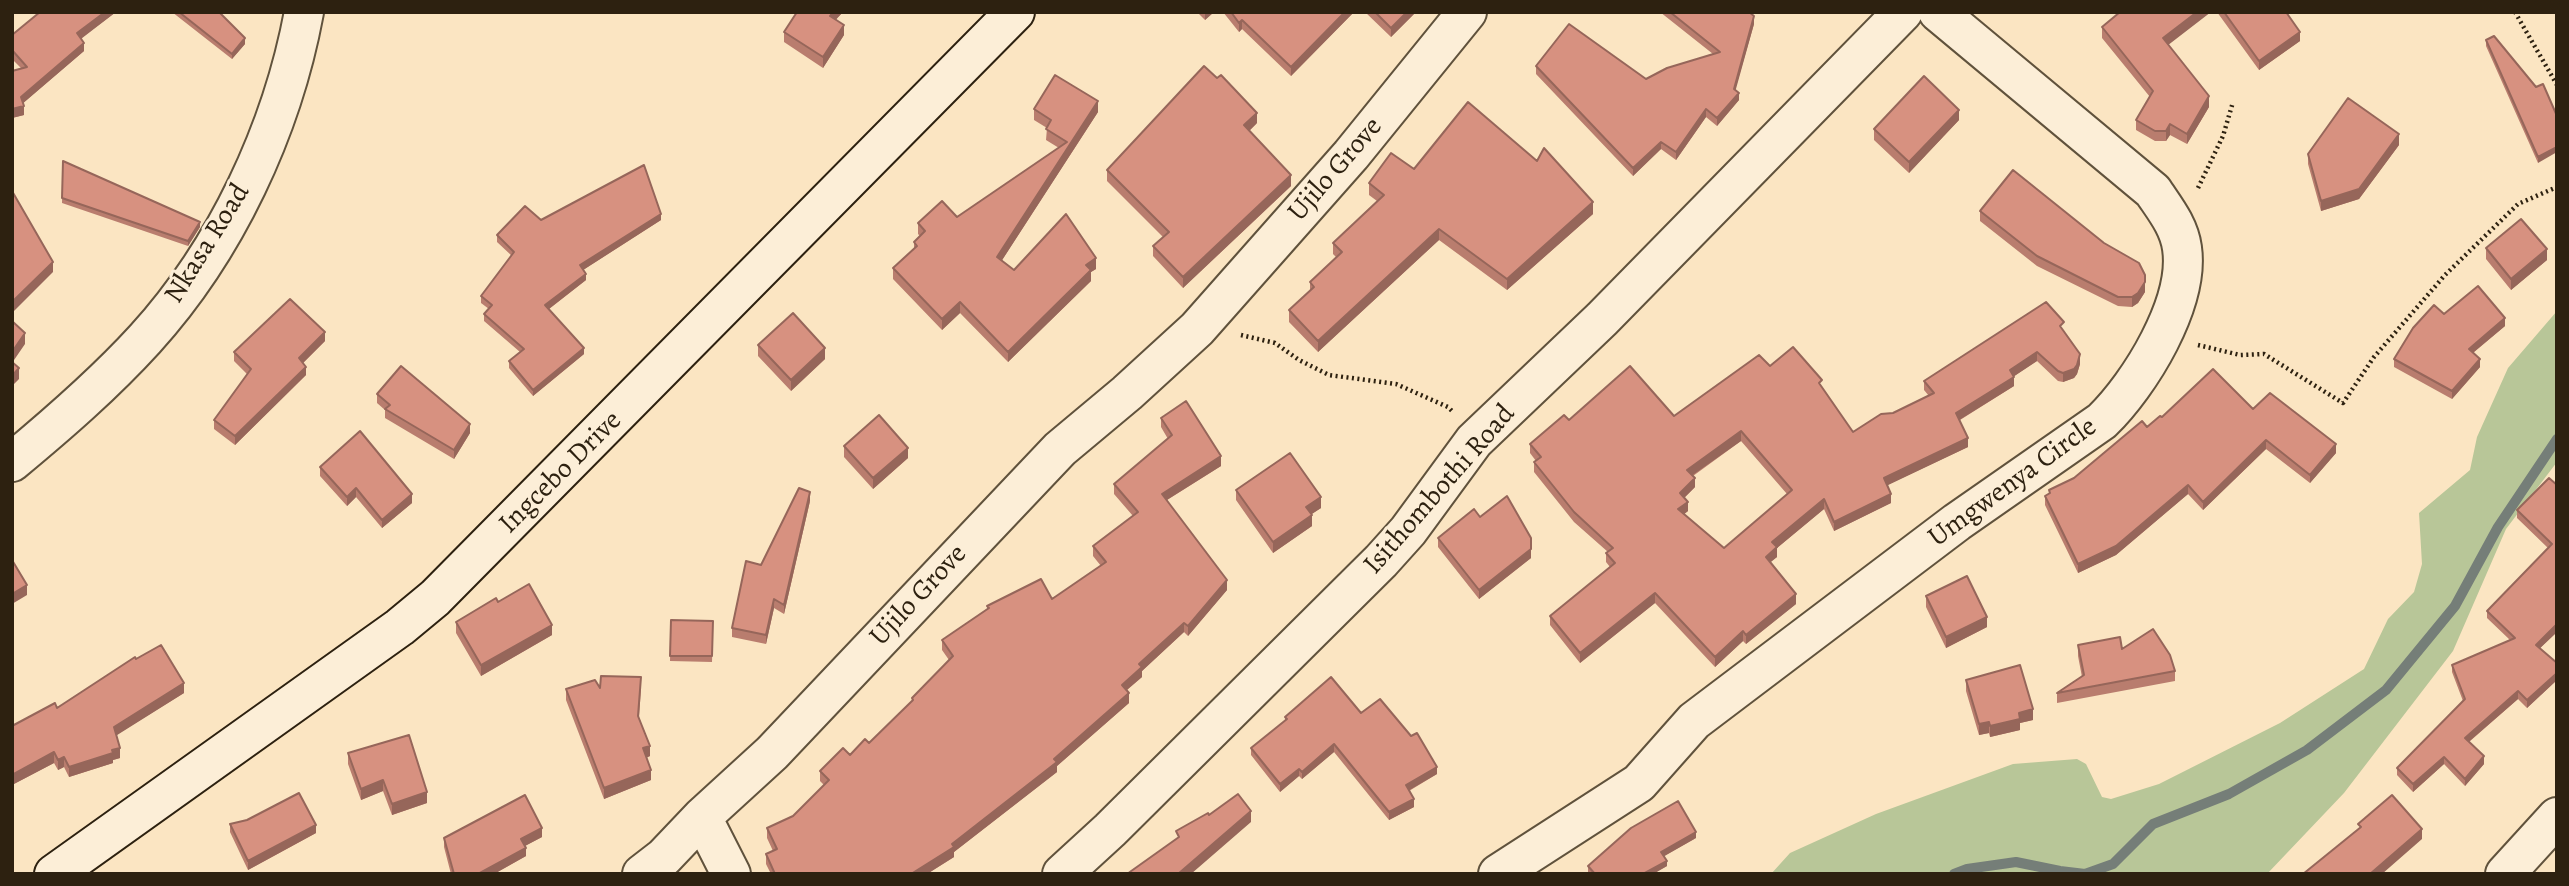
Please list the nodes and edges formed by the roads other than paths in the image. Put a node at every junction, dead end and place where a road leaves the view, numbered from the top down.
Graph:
1 (304, 12) edge
2 (1015, 12) edge
3 (1466, 12) edge
4 (1903, 12) edge
5 (1938, 12) edge
6 (12, 462) edge
7 (702, 817) junction
8 (2557, 817) edge
9 (54, 874) edge
10 (642, 874) edge
11 (731, 874) edge
12 (1062, 874) edge
13 (1498, 874) edge
14 (2505, 874) edge

1 - 6 street, Nkasa Road
2 - 9 street, Ingcebo Drive
3 - 7 street, Ujilo Grove
4 - 12 street, Isithombothi Road
5 - 13 street, Umgwenya Circle
7 - 10 street, Ujilo Grove
7 - 11 street
8 - 14 street

